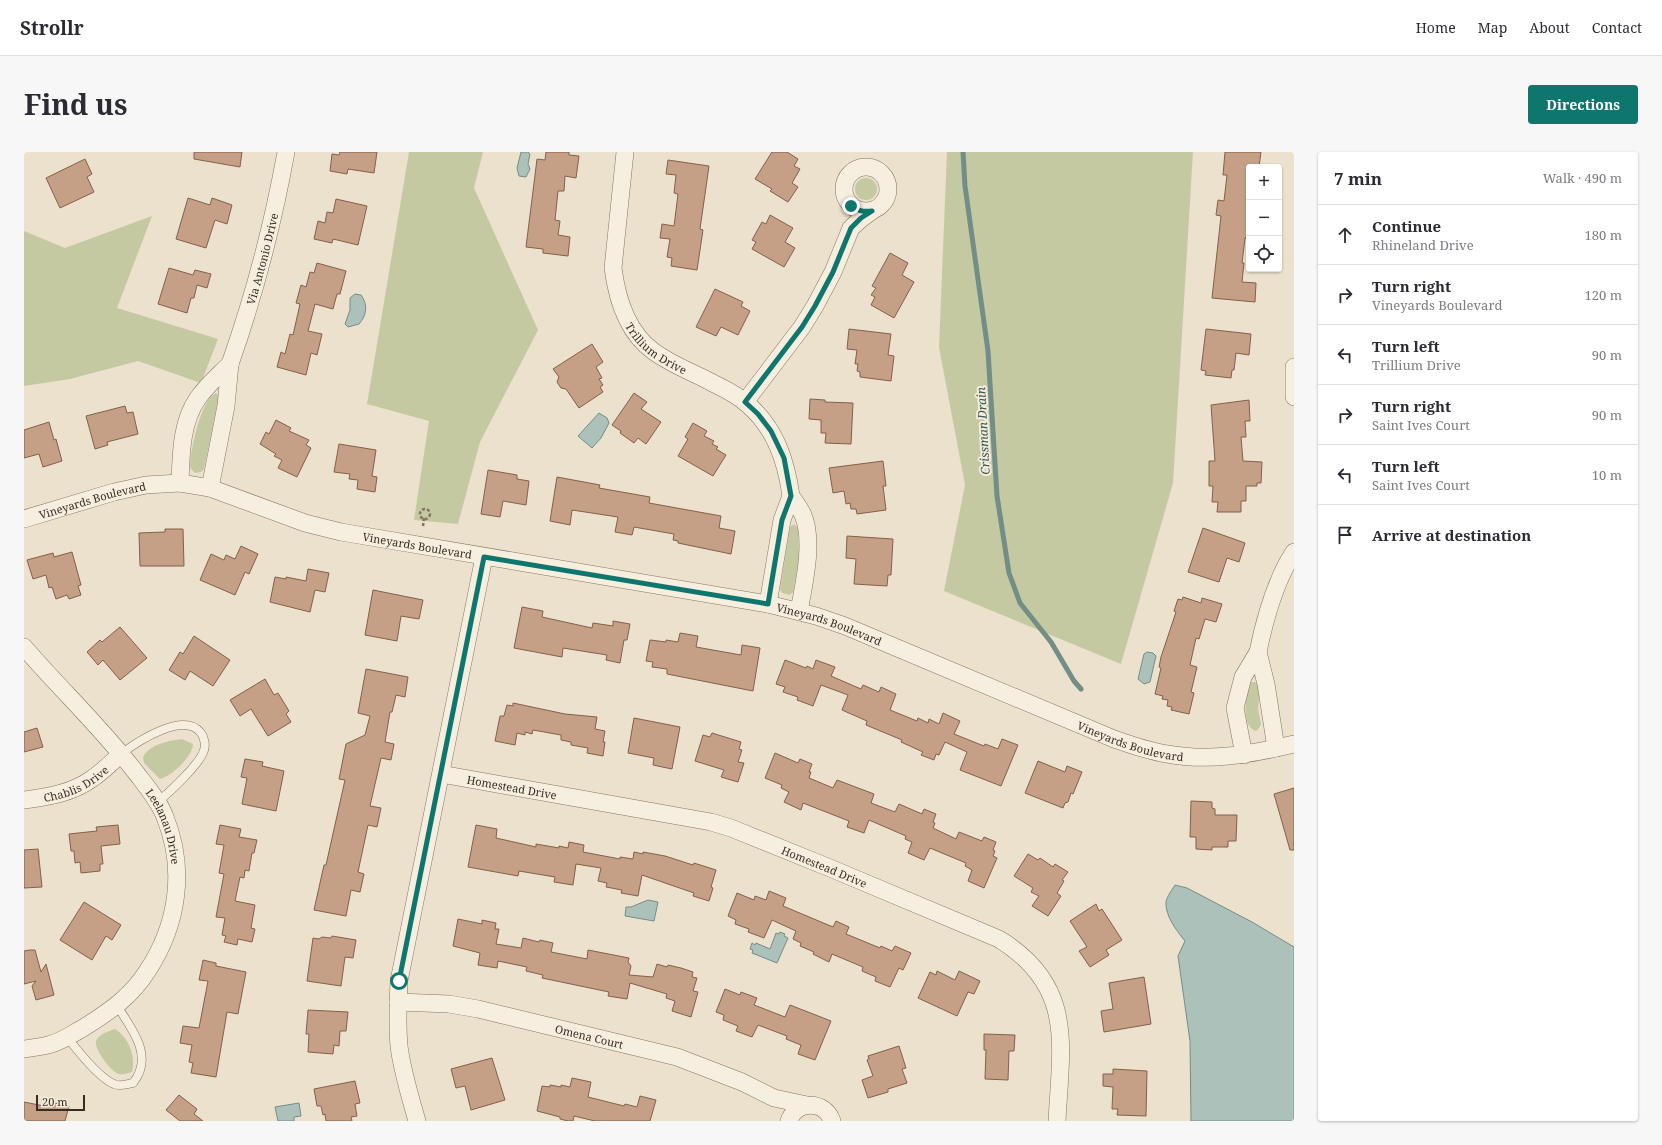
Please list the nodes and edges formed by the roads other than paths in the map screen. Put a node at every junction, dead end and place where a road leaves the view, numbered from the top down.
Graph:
1 (286, 152) edge
2 (625, 152) edge
3 (844, 193) junction
4 (872, 211) junction
5 (851, 228) junction
6 (230, 364) junction
7 (1294, 367) edge
8 (1294, 397) edge
9 (745, 402) junction
10 (180, 483) junction
11 (210, 488) junction
12 (791, 496) junction
13 (24, 519) edge
14 (1294, 552) edge
15 (484, 557) junction
16 (768, 604) junction
17 (799, 611) junction
18 (24, 647) edge
19 (1258, 652) junction
20 (1294, 744) edge
21 (1276, 748) junction
22 (122, 754) junction
23 (1244, 755) junction
24 (441, 774) junction
25 (24, 800) edge
26 (157, 802) junction
27 (398, 1002) junction
28 (117, 1006) junction
29 (67, 1037) junction
30 (24, 1049) edge
31 (774, 1098) junction
32 (807, 1105) junction
33 (417, 1121) edge
34 (787, 1121) edge
35 (832, 1121) edge
36 (1057, 1121) edge

1 - 6 street, Via Antonio Drive
2 - 9 street, Trillium Drive
3 - 4 street
3 - 4 street
3 - 5 street
4 - 5 street
5 - 9 street
6 - 10 street, Via Antonio Drive
6 - 11 street, Via Antonio Drive
7 - 8 street
9 - 12 street, Trillium Drive
10 - 11 street, Vineyards Boulevard
10 - 13 street, Vineyards Boulevard
11 - 15 street, Vineyards Boulevard
12 - 16 street
12 - 17 street, Trillium Drive
14 - 19 street
15 - 16 street, Vineyards Boulevard
15 - 24 street
16 - 17 street, Vineyards Boulevard
17 - 23 street, Vineyards Boulevard
18 - 22 street, Leelanau Drive
19 - 21 street
19 - 23 street
20 - 21 street, Vineyards Boulevard
21 - 23 street, Vineyards Boulevard
22 - 25 street, Chablis Drive
22 - 26 street, Leelanau Drive
22 - 26 lane
24 - 27 street
24 - 36 street, Homestead Drive
26 - 28 street, Leelanau Drive
27 - 31 street, Omena Court
27 - 33 street
28 - 29 street, Leelanau Drive
28 - 29 lane
29 - 30 street, Leelanau Drive
31 - 32 street, Omena Court
31 - 34 street
32 - 34 street
32 - 35 street, Omena Court

